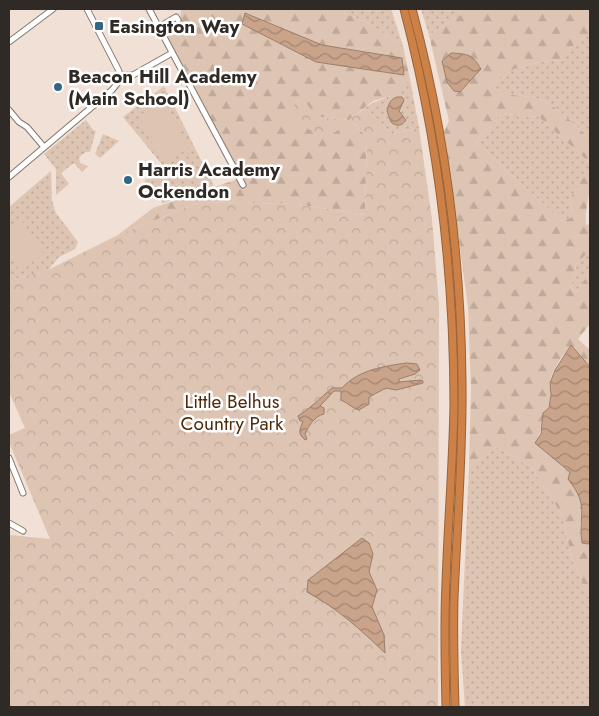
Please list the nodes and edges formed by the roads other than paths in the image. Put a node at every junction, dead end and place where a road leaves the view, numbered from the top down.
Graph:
1 (53, 9) edge
2 (86, 9) edge
3 (149, 9) edge
4 (404, 9) edge
5 (412, 9) edge
6 (176, 17) dead end
7 (158, 28) junction
8 (9, 42) edge
9 (172, 53) junction
10 (119, 76) junction
11 (9, 110) edge
12 (44, 147) junction
13 (9, 177) edge
14 (243, 185) dead end
15 (9, 459) edge
16 (23, 494) dead end
17 (9, 523) edge
18 (23, 531) dead end
19 (446, 707) edge
20 (455, 707) edge

1 - 8 street
2 - 10 street
3 - 7 street
4 - 19 highway
5 - 20 highway
6 - 7 street
7 - 9 street
9 - 10 street
9 - 14 street
10 - 12 street
11 - 12 street
12 - 13 street
15 - 16 street
17 - 18 street

